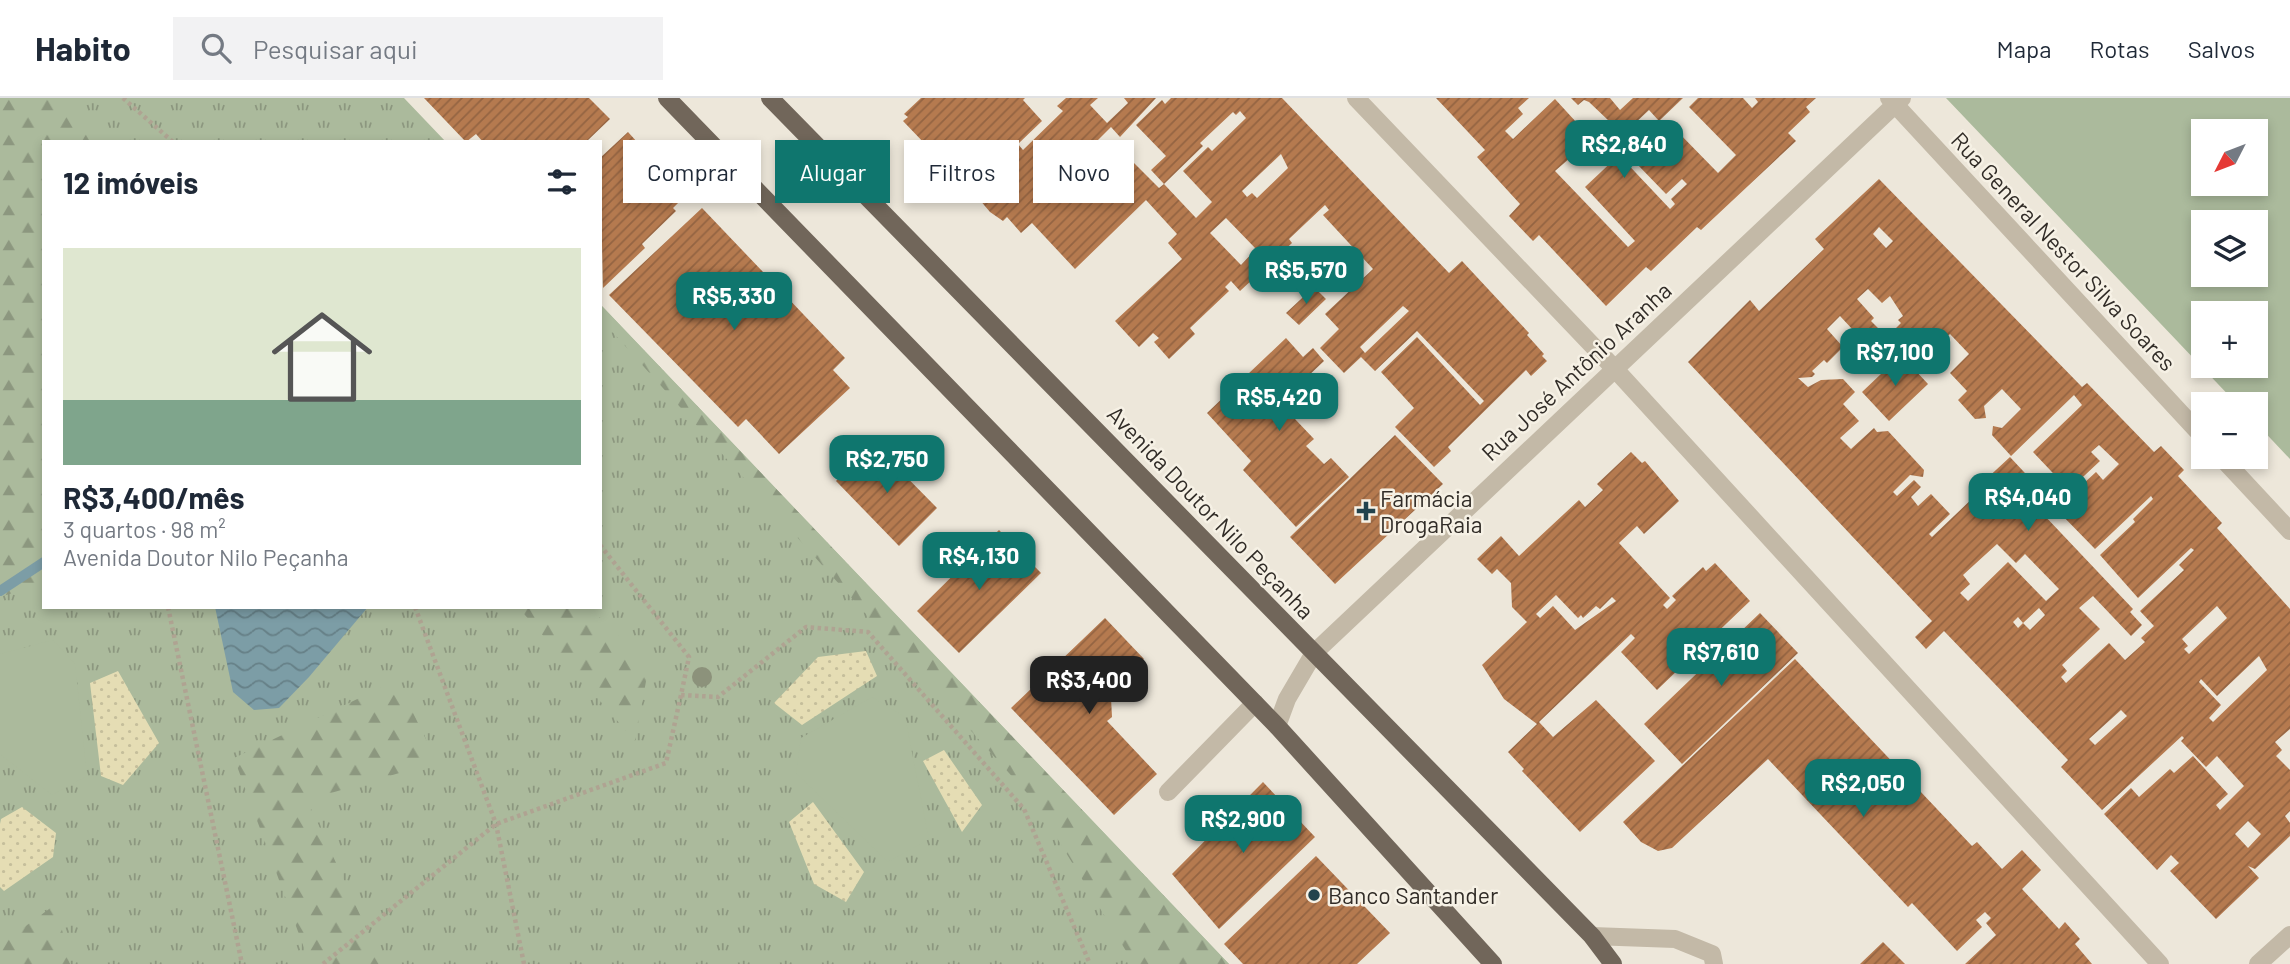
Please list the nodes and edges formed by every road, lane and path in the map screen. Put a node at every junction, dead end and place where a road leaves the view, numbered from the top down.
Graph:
1 (123, 98) edge
2 (667, 98) edge
3 (769, 98) edge
4 (1356, 98) edge
5 (1895, 100) edge
6 (171, 140) edge
7 (1614, 368) junction
8 (2191, 425) edge
9 (2232, 469) edge
10 (2290, 531) edge
11 (602, 548) edge
12 (168, 609) edge
13 (416, 609) edge
14 (1314, 653) junction
15 (681, 695) junction
16 (1255, 704) junction
17 (1277, 726) junction
18 (1168, 792) dead end
19 (496, 824) junction
20 (1592, 936) junction
21 (2290, 936) edge
22 (242, 964) edge
23 (323, 964) edge
24 (524, 964) edge
25 (1090, 964) edge
26 (1493, 964) edge
27 (1614, 964) edge
28 (1714, 964) edge
29 (2160, 964) edge
30 (2258, 964) edge

1 - 6 path
2 - 16 main road
3 - 14 main road, Avenida Doutor Nilo Peçanha
4 - 7 street
5 - 7 street, Rua José Antônio Aranha
5 - 8 street, Rua General Nestor Silva Soares
7 - 14 street, Rua José Antônio Aranha
7 - 29 street
9 - 10 street
11 - 15 path
12 - 22 path
13 - 19 path
14 - 17 street, Rua José Antônio Aranha
14 - 20 main road, Avenida Doutor Nilo Peçanha
15 - 19 path
15 - 25 path
16 - 17 main road
16 - 18 street
17 - 26 main road
19 - 23 path
19 - 24 path
20 - 27 main road, Avenida Doutor Nilo Peçanha
20 - 28 street
21 - 30 street

